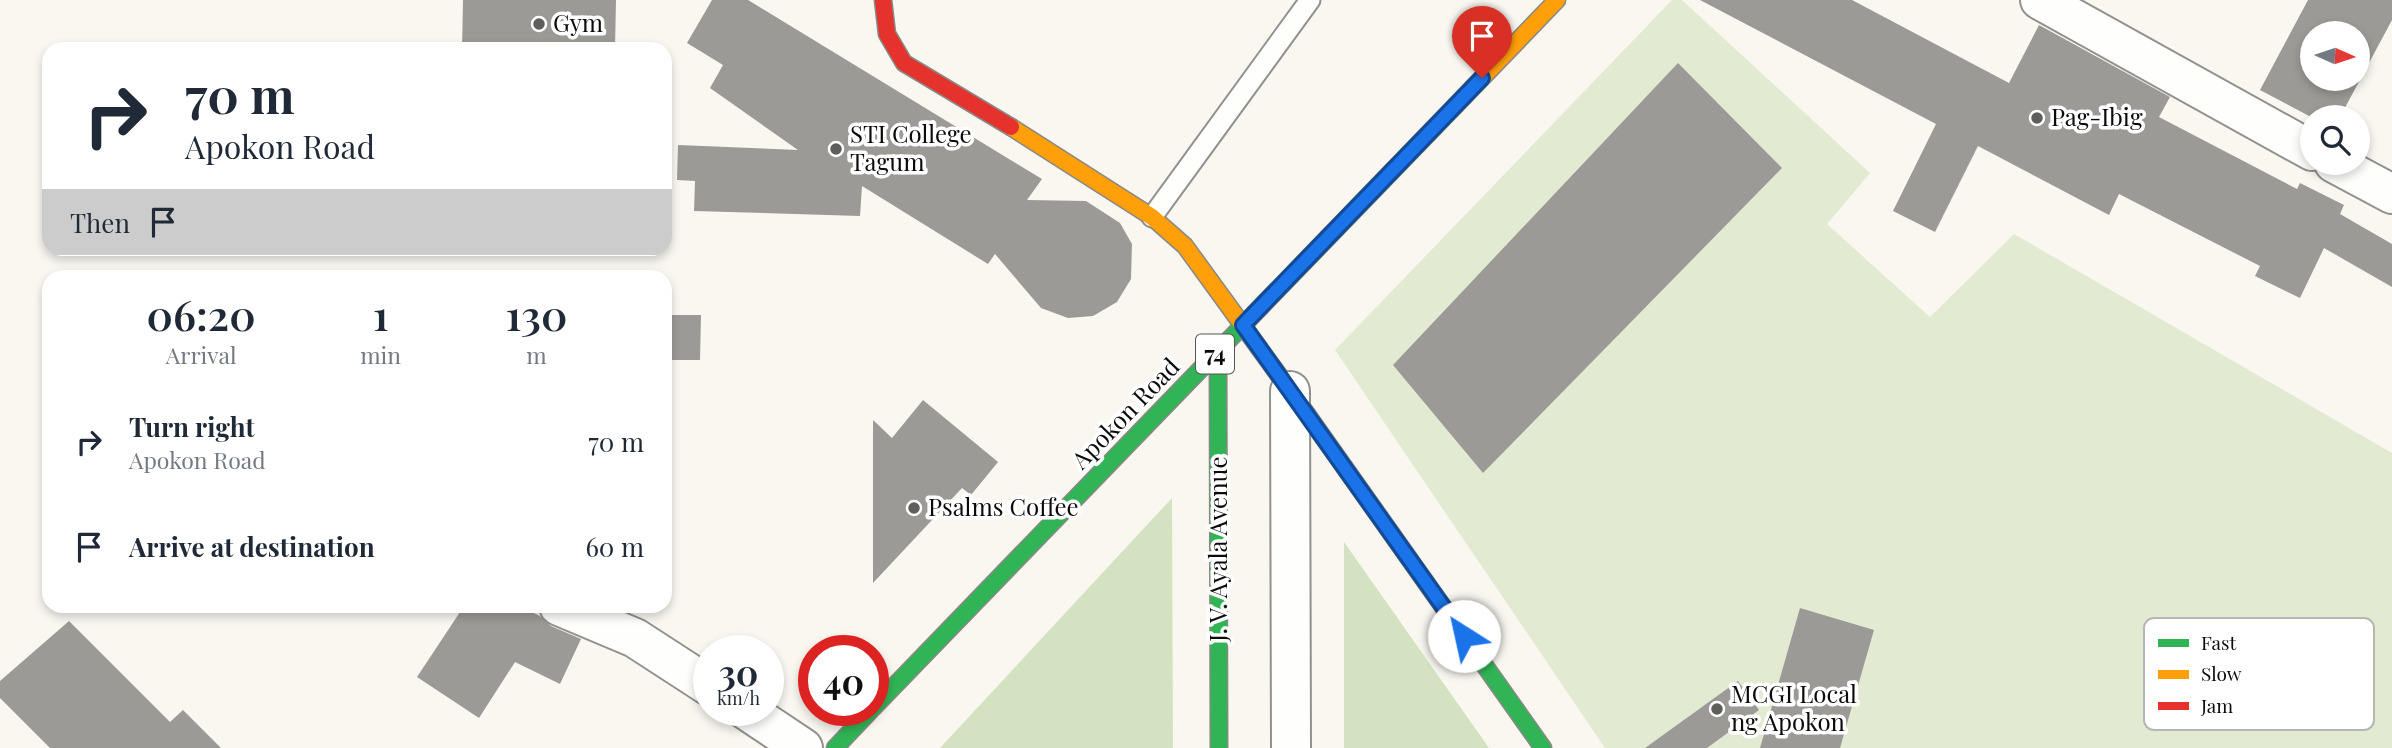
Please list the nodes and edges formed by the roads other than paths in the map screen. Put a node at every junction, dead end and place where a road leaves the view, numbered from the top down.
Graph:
1 (883, 0) edge
2 (1310, 0) edge
3 (1557, 0) edge
4 (2040, 0) edge
5 (2300, 143) edge
6 (2356, 175) edge
7 (2392, 194) edge
8 (1152, 217) junction
9 (1243, 325) junction
10 (1218, 351) junction
11 (1290, 390) junction
12 (576, 613) edge
13 (693, 676) edge
14 (889, 691) edge
15 (770, 726) edge
16 (856, 726) edge
17 (803, 748) edge
18 (835, 748) edge
19 (1219, 748) edge
20 (1291, 748) edge
21 (1543, 748) edge

1 - 8 main road
2 - 8 lane
3 - 9 main road, Apokon Road / 74
4 - 5 street
6 - 7 street
8 - 9 main road
9 - 10 main road, Apokon Road / 74
9 - 11 main road
10 - 14 main road, Apokon Road / 74
10 - 19 main road, J. V. Ayala Avenue
11 - 20 street
11 - 21 main road
12 - 13 street
15 - 17 street
16 - 18 main road, Apokon Road / 74

